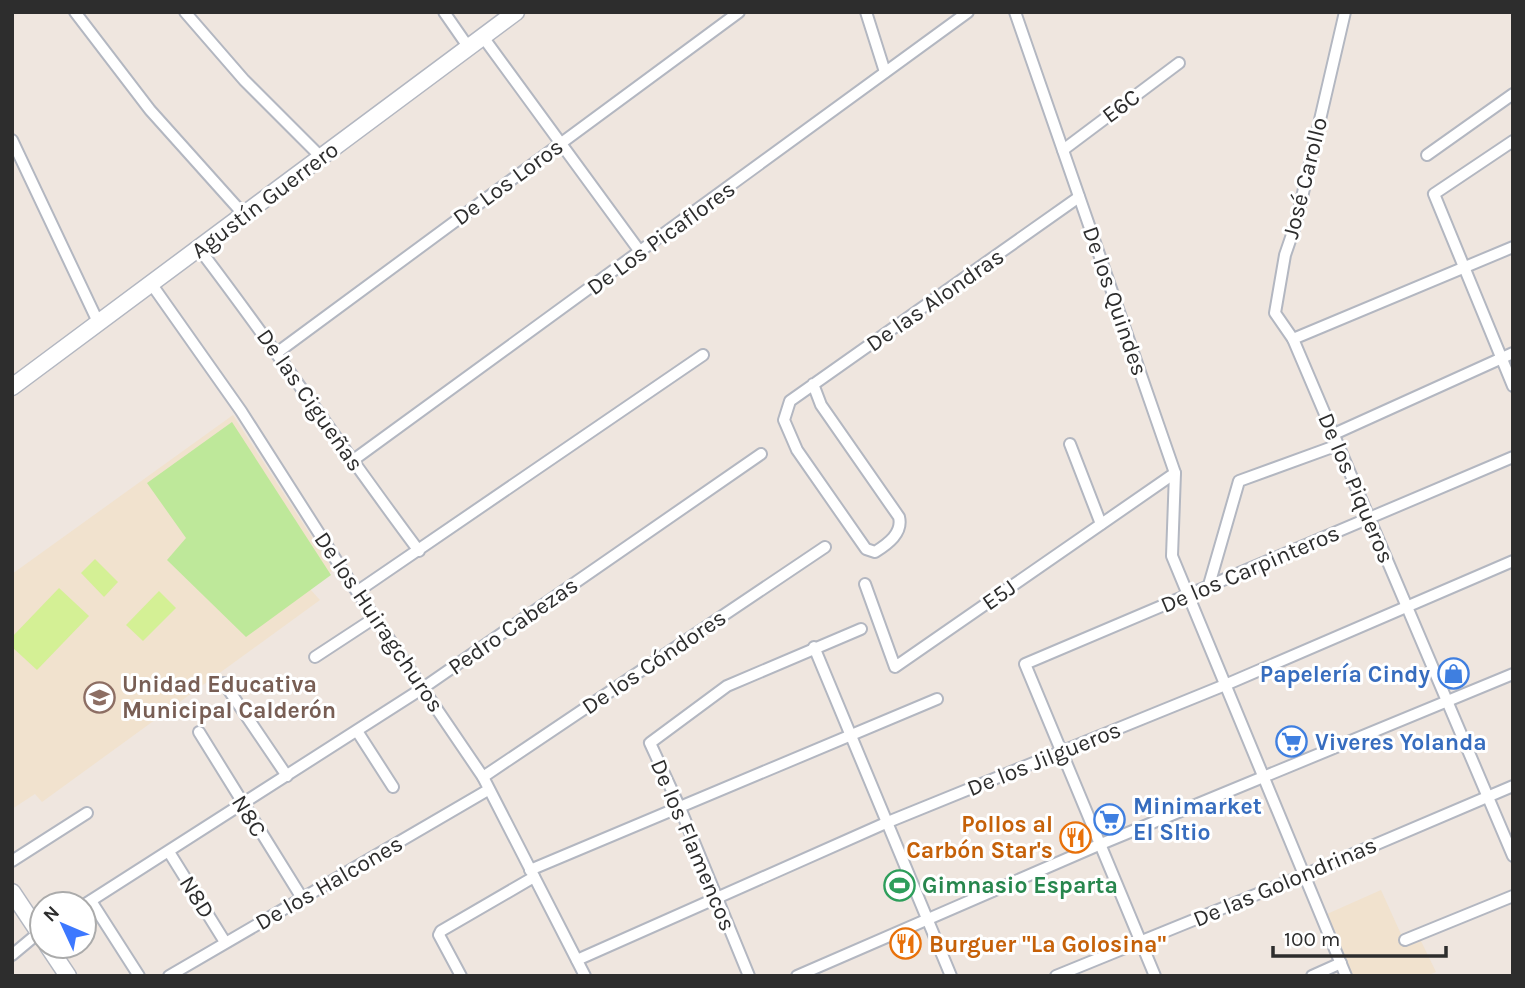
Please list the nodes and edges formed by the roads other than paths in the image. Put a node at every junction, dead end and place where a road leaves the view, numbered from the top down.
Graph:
1 (75, 12) edge
2 (185, 12) edge
3 (444, 12) edge
4 (516, 12) edge
5 (738, 12) edge
6 (866, 12) edge
7 (968, 12) edge
8 (1015, 12) edge
9 (1345, 12) edge
10 (483, 37) junction
11 (468, 48) junction
12 (1179, 63) dead end
13 (885, 72) junction
14 (1513, 94) edge
15 (12, 140) edge
16 (1513, 141) edge
17 (560, 144) junction
18 (1063, 150) junction
19 (1427, 155) dead end
20 (322, 158) junction
21 (1079, 197) junction
22 (245, 216) junction
23 (1513, 247) edge
24 (200, 250) junction
25 (641, 253) junction
26 (1462, 268) junction
27 (150, 282) junction
28 (99, 324) junction
29 (1293, 339) junction
30 (278, 352) junction
31 (1513, 353) edge
32 (702, 355) dead end
33 (1501, 358) junction
34 (813, 384) junction
35 (1513, 386) edge
36 (12, 387) edge
37 (1336, 440) junction
38 (1070, 444) dead end
39 (761, 454) dead end
40 (1513, 457) edge
41 (352, 461) junction
42 (1175, 473) junction
43 (1370, 519) junction
44 (1101, 524) junction
45 (825, 547) dead end
46 (419, 551) junction
47 (1513, 561) edge
48 (865, 584) dead end
49 (1209, 585) junction
50 (358, 591) junction
51 (1188, 594) junction
52 (1407, 606) junction
53 (376, 617) junction
54 (861, 629) dead end
55 (814, 647) junction
56 (315, 657) dead end
57 (1513, 674) edge
58 (224, 683) dead end
59 (1225, 685) junction
60 (423, 688) junction
61 (937, 699) dead end
62 (1447, 702) junction
63 (357, 731) junction
64 (199, 732) dead end
65 (852, 736) junction
66 (1062, 751) junction
67 (287, 776) junction
68 (483, 777) junction
69 (1264, 778) junction
70 (1513, 786) edge
71 (393, 787) dead end
72 (488, 790) junction
73 (1487, 796) junction
74 (242, 805) junction
75 (680, 808) junction
76 (87, 813) dead end
77 (888, 822) junction
78 (1101, 844) junction
79 (169, 852) junction
80 (1513, 856) edge
81 (12, 861) edge
82 (532, 874) junction
83 (1304, 875) junction
84 (12, 892) edge
85 (98, 896) edge
86 (1513, 897) edge
87 (302, 898) junction
88 (717, 898) junction
89 (28, 915) edge
90 (98, 918) edge
91 (928, 918) junction
92 (1405, 940) dead end
93 (1141, 942) junction
94 (225, 943) junction
95 (28, 945) edge
96 (12, 955) edge
97 (58, 960) edge
98 (577, 960) junction
99 (1341, 963) junction
100 (68, 976) edge
101 (139, 976) edge
102 (169, 976) edge
103 (461, 976) edge
104 (585, 976) edge
105 (749, 976) edge
106 (797, 976) edge
107 (951, 976) edge
108 (1056, 976) edge
109 (1155, 976) edge
110 (1312, 976) edge
111 (1346, 976) edge

1 - 22 street
2 - 20 street
3 - 11 street
4 - 10 street, Agustín Guerrero
5 - 17 street, De Los Loros
6 - 13 street
7 - 13 street, De Los Picaflores
8 - 18 street, De los Quindes
9 - 29 street, José Carollo
10 - 11 street, Agustín Guerrero
10 - 17 street
11 - 20 street, Agustín Guerrero
12 - 18 street, E6C
13 - 25 street, De Los Picaflores
14 - 19 street
15 - 28 street
16 - 26 street
17 - 25 street
17 - 30 street, De Los Loros
18 - 21 street, De los Quindes
20 - 22 street, Agustín Guerrero
21 - 34 street, De las Alondras
21 - 42 street, De los Quindes
22 - 24 street, Agustín Guerrero
23 - 26 street
24 - 27 street, Agustín Guerrero
24 - 30 street, De las Cigueñas
25 - 41 street, De Los Picaflores
26 - 29 street
26 - 33 street
27 - 28 street, Agustín Guerrero
27 - 50 street, De los Huiragchuros
28 - 36 street, Agustín Guerrero
29 - 37 street, De los Piqueros
30 - 41 street, De las Cigueñas
31 - 33 street
32 - 46 street
33 - 35 street
33 - 37 street
34 - 34 street, De las Alondras
37 - 43 street, De los Piqueros
37 - 49 street
38 - 44 street
39 - 60 street, Pedro Cabezas
40 - 43 street, De los Carpinteros
41 - 46 street, De las Cigueñas
42 - 44 street, E5J
42 - 51 street, De los Quindes
43 - 49 street, De los Carpinteros
43 - 52 street, De los Piqueros
44 - 48 street, E5J
45 - 68 street, De los Cóndores
46 - 50 street
47 - 52 street, De los Jilgueros
49 - 51 street, De los Carpinteros
50 - 53 street, De los Huiragchuros
51 - 59 street
51 - 66 street, De los Carpinteros
52 - 59 street, De los Jilgueros
52 - 62 street, De los Piqueros
53 - 56 street
53 - 60 street, De los Huiragchuros
54 - 55 street, De los Flamencos
55 - 65 street
55 - 75 street, De los Flamencos
57 - 62 street
58 - 67 street
59 - 66 street, De los Jilgueros
59 - 69 street
60 - 63 street, Pedro Cabezas
60 - 68 street, De los Huiragchuros
61 - 65 street
62 - 69 street
62 - 73 street, De los Piqueros
63 - 67 street, Pedro Cabezas
63 - 71 street
64 - 74 street, N8C
65 - 75 street
65 - 77 street
66 - 77 street, De los Jilgueros
66 - 78 street
67 - 74 street, Pedro Cabezas
68 - 72 street, De los Huiragchuros
69 - 78 street
69 - 83 street
70 - 73 street, De las Golondrinas
72 - 82 street, De los Huiragchuros
72 - 87 street, De los Halcones
73 - 80 street, De los Piqueros
73 - 83 street, De las Golondrinas
74 - 79 street, Pedro Cabezas
74 - 87 street, N8C
75 - 82 street
75 - 88 street, De los Flamencos
76 - 81 street
77 - 88 street, De los Jilgueros
77 - 91 street
78 - 91 street
78 - 93 street
79 - 85 street, Pedro Cabezas
79 - 94 street, N8D
82 - 98 street, De los Huiragchuros
82 - 103 street
83 - 93 street, De las Golondrinas
83 - 99 street
84 - 89 street
86 - 92 street
87 - 94 street, De los Halcones
88 - 98 street, De los Jilgueros
88 - 105 street, De los Flamencos
90 - 101 street
91 - 106 street
91 - 107 street
93 - 108 street, De las Golondrinas
93 - 109 street
94 - 102 street, De los Halcones
95 - 96 street
97 - 100 street
98 - 104 street, De los Huiragchuros
99 - 110 street
99 - 111 street

